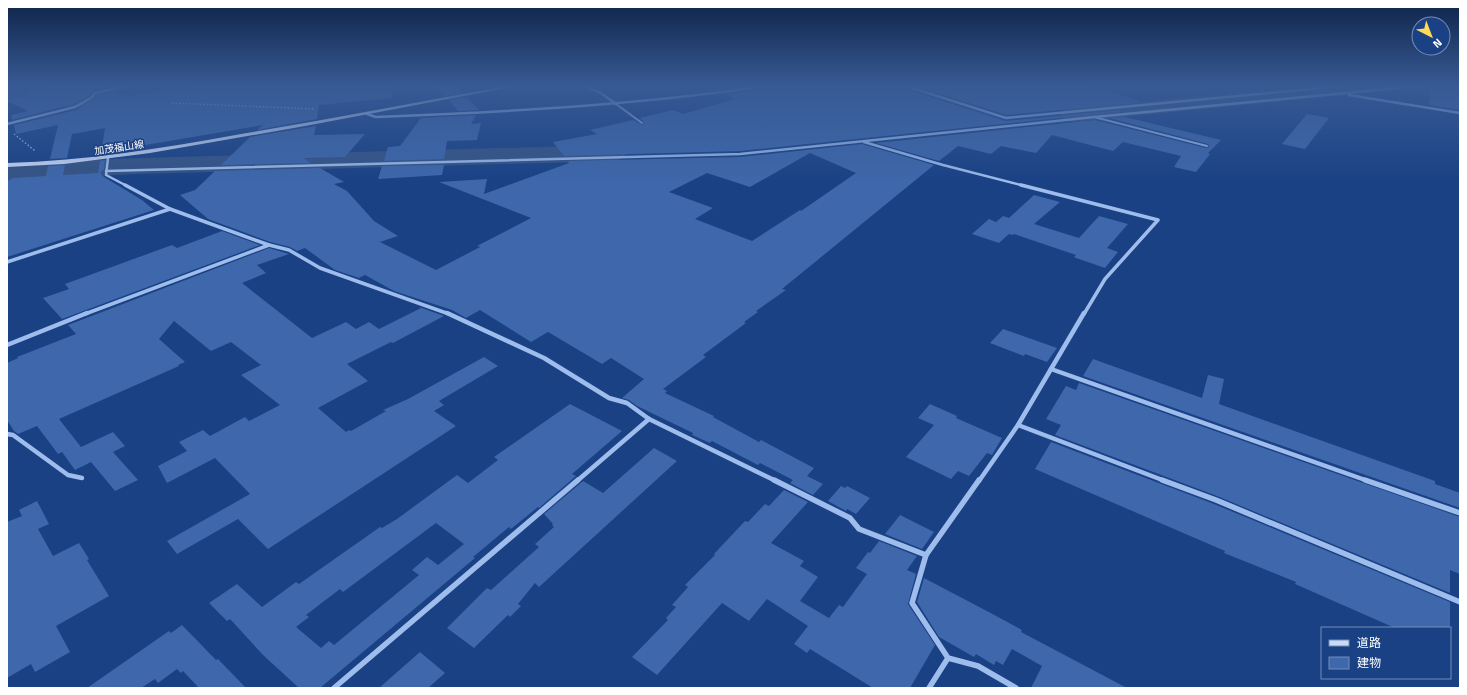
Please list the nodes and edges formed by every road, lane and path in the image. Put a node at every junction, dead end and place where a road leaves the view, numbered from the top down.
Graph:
1 (29, 118) edge
2 (323, 118) edge
3 (343, 118) edge
4 (636, 118) edge
5 (1080, 118) edge
6 (1100, 118) edge
7 (324, 122) junction
8 (642, 123) dead end
9 (7, 124) edge
10 (12, 133) dead end
11 (861, 141) junction
12 (1207, 146) dead end
13 (108, 161) junction
14 (7, 165) edge
15 (19, 165) junction
16 (106, 171) junction
17 (170, 208) junction
18 (269, 244) junction
19 (7, 262) edge
20 (7, 345) edge
21 (1051, 369) junction
22 (649, 419) junction
23 (1018, 425) junction
24 (7, 434) edge
25 (82, 478) dead end
26 (1460, 513) edge
27 (926, 555) junction
28 (1460, 602) edge
29 (948, 658) junction
30 (334, 688) edge
31 (929, 688) edge
32 (1016, 688) edge

1 - 9 street
2 - 7 path
3 - 7 main road, 加茂福山線
4 - 8 lane
5 - 11 street
6 - 12 lane
7 - 13 main road, 加茂福山線
10 - 15 path
11 - 16 street
11 - 21 street
13 - 15 main road, 加茂福山線
13 - 16 street
14 - 15 main road, 加茂福山線
16 - 17 street
17 - 18 street
17 - 19 street
18 - 20 street
18 - 22 street
21 - 23 street
21 - 26 street
22 - 27 street
22 - 30 street
23 - 27 street
23 - 28 street
24 - 25 street
27 - 29 street
29 - 31 street
29 - 32 street

